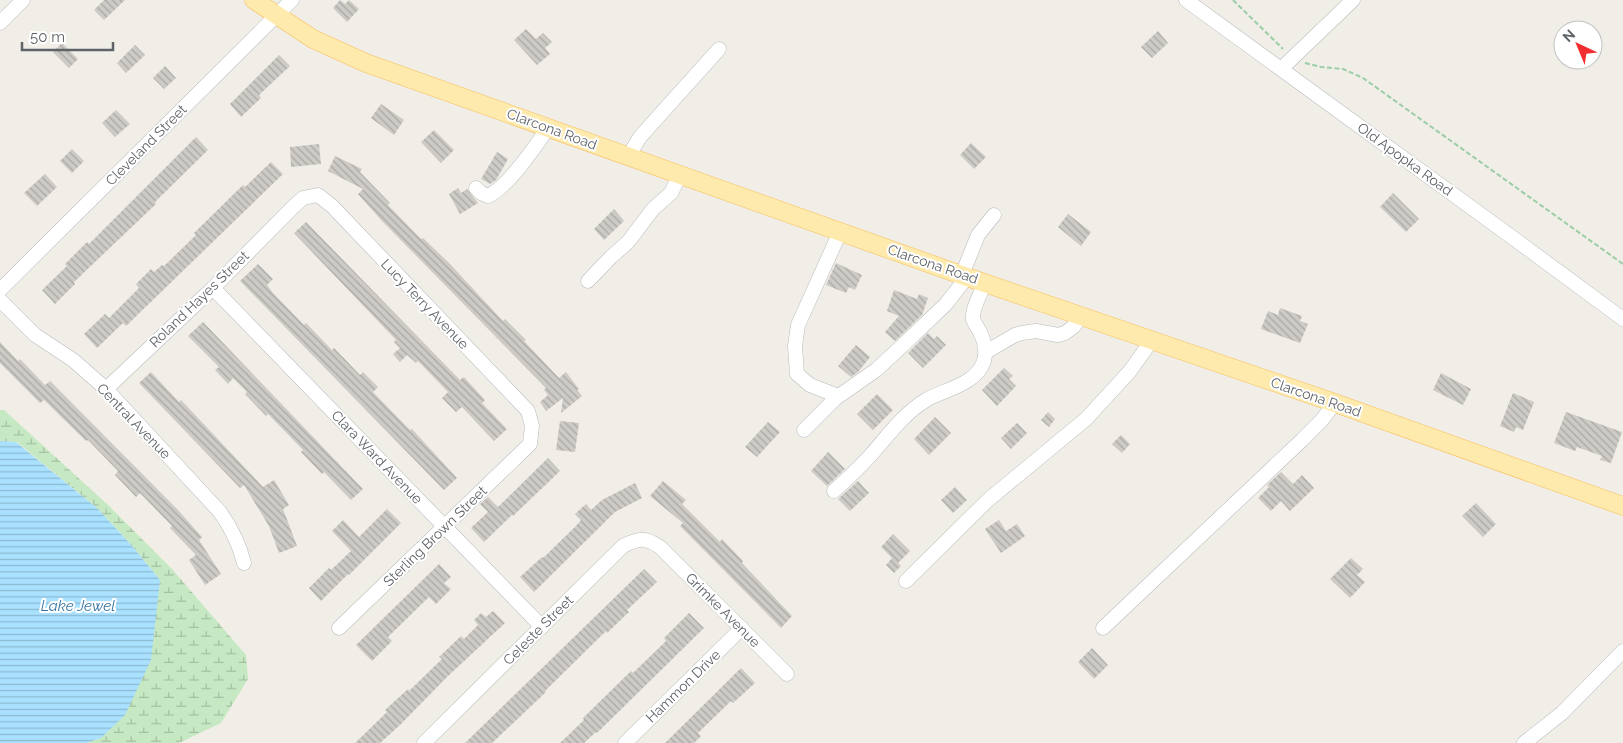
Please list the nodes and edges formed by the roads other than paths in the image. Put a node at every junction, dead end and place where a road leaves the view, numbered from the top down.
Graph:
1 (23, 0) edge
2 (254, 0) edge
3 (292, 0) edge
4 (1186, 0) edge
5 (1353, 0) edge
6 (276, 15) junction
7 (0, 23) edge
8 (719, 49) dead end
9 (1281, 69) junction
10 (548, 128) junction
11 (628, 157) junction
12 (680, 175) junction
13 (476, 188) dead end
14 (292, 208) joint
15 (994, 215) dead end
16 (840, 232) junction
17 (965, 276) junction
18 (588, 281) dead end
19 (985, 283) junction
20 (213, 288) junction
21 (0, 290) edge
22 (0, 300) edge
23 (1082, 316) junction
24 (1623, 319) edge
25 (1152, 340) junction
26 (986, 352) junction
27 (106, 389) junction
28 (838, 396) junction
29 (1335, 404) junction
30 (804, 430) dead end
31 (530, 444) joint
32 (834, 491) dead end
33 (1623, 506) edge
34 (445, 527) junction
35 (660, 547) joint
36 (244, 563) dead end
37 (906, 581) dead end
38 (542, 627) junction
39 (339, 628) dead end
40 (742, 628) junction
41 (1103, 628) dead end
42 (1623, 652) edge
43 (787, 674) dead end
44 (424, 743) edge
45 (625, 743) edge
46 (1524, 743) edge

1 - 7 street
2 - 6 main road, Clarcona Road
3 - 6 street, Cleveland Street
4 - 9 street, Old Apopka Road
5 - 9 street
6 - 10 main road, Clarcona Road
6 - 21 street, Cleveland Street
8 - 11 street
9 - 24 street, Old Apopka Road
10 - 11 main road, Clarcona Road
10 - 13 street
11 - 12 main road, Clarcona Road
12 - 16 main road, Clarcona Road
12 - 18 street
14 - 20 street, Roland Hayes Street
14 - 31 street, Lucy Terry Avenue
15 - 17 street
16 - 17 main road, Clarcona Road
16 - 28 street
17 - 19 main road, Clarcona Road
17 - 28 street
19 - 23 main road, Clarcona Road
19 - 26 street
20 - 27 street, Roland Hayes Street
20 - 34 street, Clara Ward Avenue
22 - 27 street, Central Avenue
23 - 25 main road, Clarcona Road
23 - 26 street
25 - 29 main road, Clarcona Road
25 - 37 street
26 - 32 street
27 - 36 street, Central Avenue
28 - 30 street
29 - 33 main road, Clarcona Road
29 - 41 street
31 - 34 street, Sterling Brown Street
34 - 38 street, Clara Ward Avenue
34 - 39 street, Sterling Brown Street
35 - 38 street, Celeste Street
35 - 40 street, Grimke Avenue
38 - 44 street, Celeste Street
40 - 43 street, Grimke Avenue
40 - 45 street, Hammon Drive
42 - 46 street

